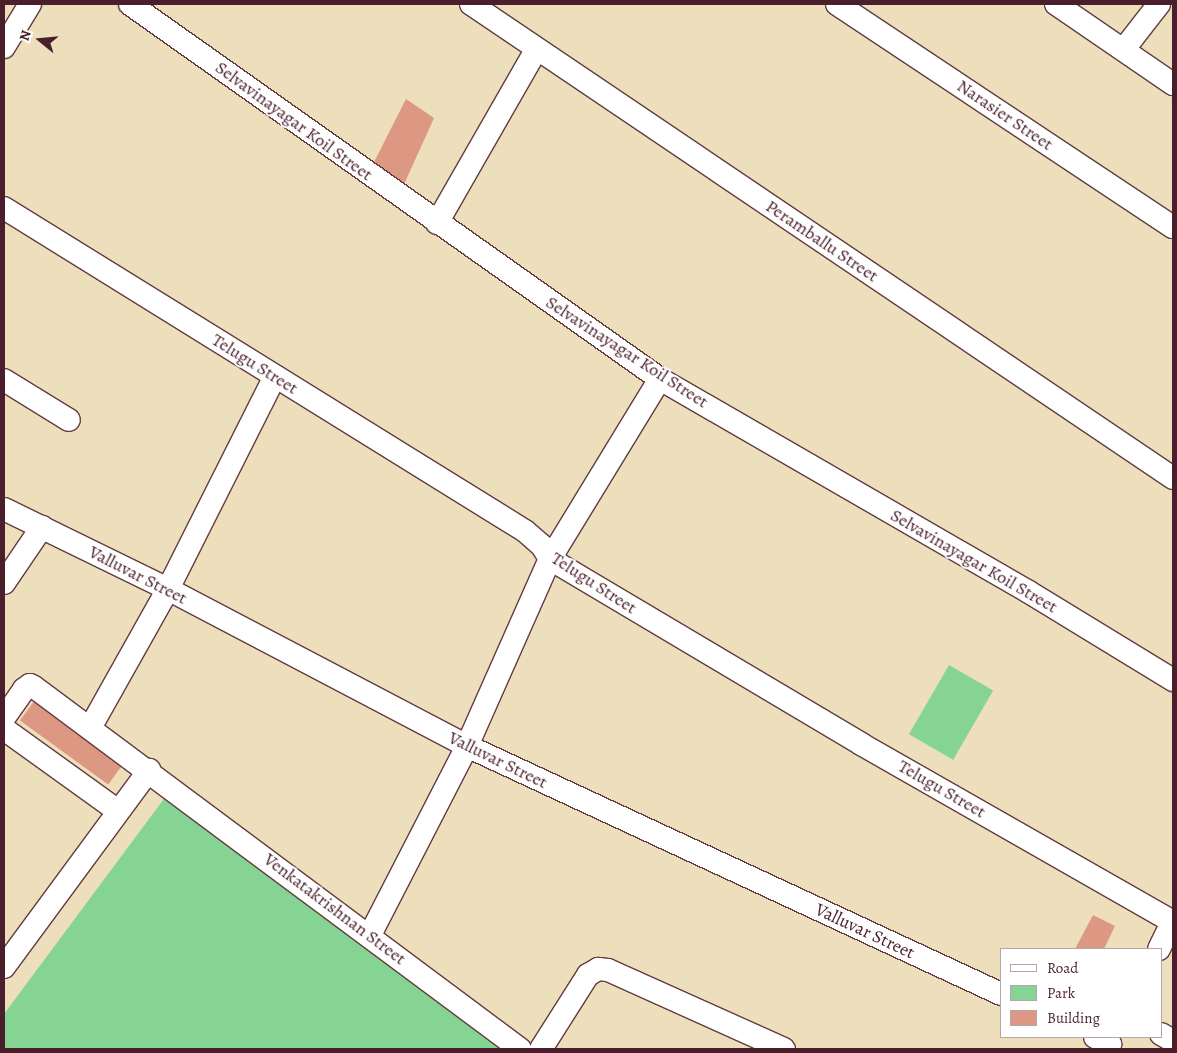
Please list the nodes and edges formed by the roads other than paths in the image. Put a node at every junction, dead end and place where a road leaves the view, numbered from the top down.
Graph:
1 (30, 4) edge
2 (130, 4) edge
3 (471, 4) edge
4 (837, 4) edge
5 (1056, 4) edge
6 (1159, 4) edge
7 (4, 47) edge
8 (1124, 49) junction
9 (536, 50) junction
10 (1173, 84) edge
11 (4, 208) edge
12 (437, 223) junction
13 (1173, 227) edge
14 (275, 376) junction
15 (660, 379) junction
16 (4, 380) edge
17 (69, 420) dead end
18 (1173, 478) edge
19 (4, 508) edge
20 (42, 527) junction
21 (550, 560) junction
22 (4, 583) edge
23 (168, 589) junction
24 (1173, 680) edge
25 (4, 718) edge
26 (90, 728) junction
27 (4, 729) edge
28 (467, 746) junction
29 (149, 770) junction
30 (118, 811) junction
31 (1173, 921) edge
32 (370, 935) junction
33 (1160, 948) edge
34 (4, 968) edge
35 (1000, 994) edge
36 (1162, 1035) edge
37 (1173, 1041) edge
38 (520, 1049) edge
39 (541, 1049) edge
40 (784, 1049) edge

1 - 7 street
2 - 12 street, Selvavinayagar Koil Street
3 - 9 street, Peramballu Street
4 - 13 street, Narasier Street
5 - 8 street
6 - 8 street
8 - 10 street
9 - 12 street
9 - 18 street, Peramballu Street
11 - 14 street, Telugu Street
12 - 15 street, Selvavinayagar Koil Street
14 - 21 street, Telugu Street
14 - 23 street
15 - 21 street
15 - 24 street, Selvavinayagar Koil Street
16 - 17 street
19 - 20 street, Valluvar Street
20 - 22 street
20 - 23 street, Valluvar Street
21 - 28 street
21 - 31 street, Telugu Street
23 - 26 street
23 - 28 street, Valluvar Street
25 - 26 street, Venkatakrishnan Street
26 - 29 street, Venkatakrishnan Street
27 - 30 street
28 - 32 street
28 - 35 street, Valluvar Street
29 - 30 street
29 - 32 street, Venkatakrishnan Street
30 - 34 street
31 - 33 street
32 - 38 street, Venkatakrishnan Street
36 - 37 street
39 - 40 street

